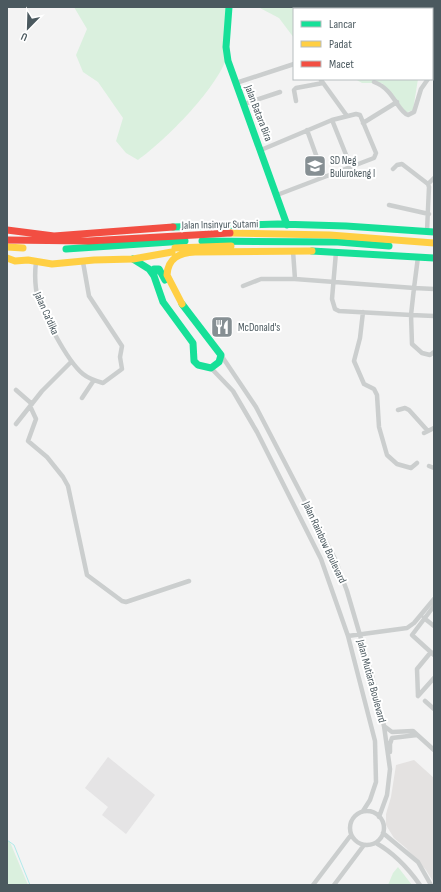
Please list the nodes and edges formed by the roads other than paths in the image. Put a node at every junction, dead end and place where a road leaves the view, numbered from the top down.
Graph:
1 (229, 7) edge
2 (293, 64) edge
3 (322, 80) edge
4 (427, 80) edge
5 (374, 82) dead end
6 (236, 83) junction
7 (280, 92) dead end
8 (296, 101) dead end
9 (397, 102) junction
10 (244, 104) junction
11 (347, 116) junction
12 (332, 120) junction
13 (363, 123) junction
14 (307, 130) junction
15 (261, 150) junction
16 (351, 166) junction
17 (393, 169) dead end
18 (324, 177) junction
19 (434, 178) edge
20 (431, 187) edge
21 (277, 195) junction
22 (432, 200) edge
23 (389, 205) dead end
24 (429, 214) junction
25 (286, 225) junction
26 (7, 230) edge
27 (431, 232) edge
28 (7, 240) edge
29 (338, 242) junction
30 (434, 243) edge
31 (7, 247) edge
32 (29, 249) dead end
33 (58, 249) dead end
34 (434, 249) edge
35 (173, 250) junction
36 (293, 251) junction
37 (336, 252) junction
38 (418, 257) junction
39 (7, 258) edge
40 (434, 258) edge
41 (133, 259) junction
42 (36, 262) junction
43 (83, 262) junction
44 (163, 273) junction
45 (154, 276) junction
46 (295, 279) junction
47 (333, 282) junction
48 (243, 286) dead end
49 (414, 288) junction
50 (434, 289) edge
51 (178, 296) junction
52 (363, 312) junction
53 (411, 315) junction
54 (434, 316) edge
55 (434, 352) edge
56 (221, 355) junction
57 (71, 362) junction
58 (211, 368) junction
59 (94, 380) junction
60 (16, 390) dead end
61 (82, 398) dead end
62 (31, 405) junction
63 (398, 410) dead end
64 (16, 424) dead end
65 (434, 428) edge
66 (417, 463) dead end
67 (321, 559) joint
68 (189, 581) dead end
69 (434, 599) edge
70 (434, 606) edge
71 (424, 618) junction
72 (434, 626) edge
73 (360, 633) junction
74 (348, 636) junction
75 (432, 653) edge
76 (434, 678) edge
77 (425, 701) dead end
78 (434, 709) edge
79 (384, 726) junction
80 (417, 735) junction
81 (434, 750) edge
82 (390, 769) junction
83 (363, 811) junction
84 (379, 817) junction
85 (383, 833) junction
86 (351, 835) junction
87 (376, 843) junction
88 (364, 846) junction
89 (314, 885) edge
90 (334, 885) edge
91 (420, 885) edge
92 (431, 885) edge

1 - 6 main road, Jalan Batara Bira
2 - 6 street
3 - 8 street
3 - 11 street
4 - 9 street
5 - 9 street
6 - 10 main road, Jalan Batara Bira
7 - 10 street
9 - 13 street
10 - 15 main road, Jalan Batara Bira
11 - 12 street
11 - 13 street
12 - 14 street
12 - 16 street
13 - 16 street
14 - 15 street
14 - 18 street
15 - 21 main road, Jalan Batara Bira
16 - 18 street
17 - 20 street
18 - 21 street
19 - 20 street
20 - 22 street
21 - 25 main road, Jalan Batara Bira
22 - 24 street
23 - 24 street
24 - 27 street
25 - 26 main road
25 - 27 main road
28 - 30 main road, Jalan Insinyur Sutami
29 - 33 main road, Jalan Insinyur Sutami
29 - 34 main road, Jalan Insinyur Sutami
29 - 35 main road
31 - 32 main road
35 - 41 main road
35 - 44 main road
36 - 37 main road
36 - 46 street
36 - 51 main road
37 - 38 main road
37 - 47 street
38 - 40 main road
38 - 49 street
39 - 42 main road
41 - 43 main road
41 - 45 main road
42 - 43 main road
42 - 57 street, Jalan Ca'dika
43 - 59 street
44 - 45 main road
44 - 51 main road
45 - 58 main road
46 - 47 street
46 - 48 street
47 - 49 street
47 - 52 street
49 - 50 street
49 - 53 street
51 - 56 main road
52 - 53 street
52 - 66 street
53 - 54 street
53 - 55 street
56 - 58 main road
56 - 73 street, Jalan Rainbow Boulevard
57 - 59 street
57 - 62 street
58 - 67 street, Jalan Rainbow Boulevard
59 - 61 street
60 - 62 street
62 - 64 street
62 - 68 street
63 - 65 street
67 - 74 street, Jalan Mutiara Boulevard
69 - 73 street
70 - 71 street
71 - 72 street
71 - 75 street
73 - 74 street
73 - 79 street, Jalan Rainbow Boulevard
74 - 83 street, Jalan Mutiara Boulevard
75 - 76 street
77 - 78 street
79 - 80 street, Jalan Mutiara Boulevard
79 - 82 street, Jalan Rainbow Boulevard
80 - 81 street
80 - 82 street
82 - 84 street, Jalan Rainbow Boulevard
83 - 84 street
83 - 86 street
84 - 85 street
85 - 87 street
85 - 92 street
86 - 88 street
86 - 89 street
87 - 88 street
87 - 91 street
88 - 90 street

